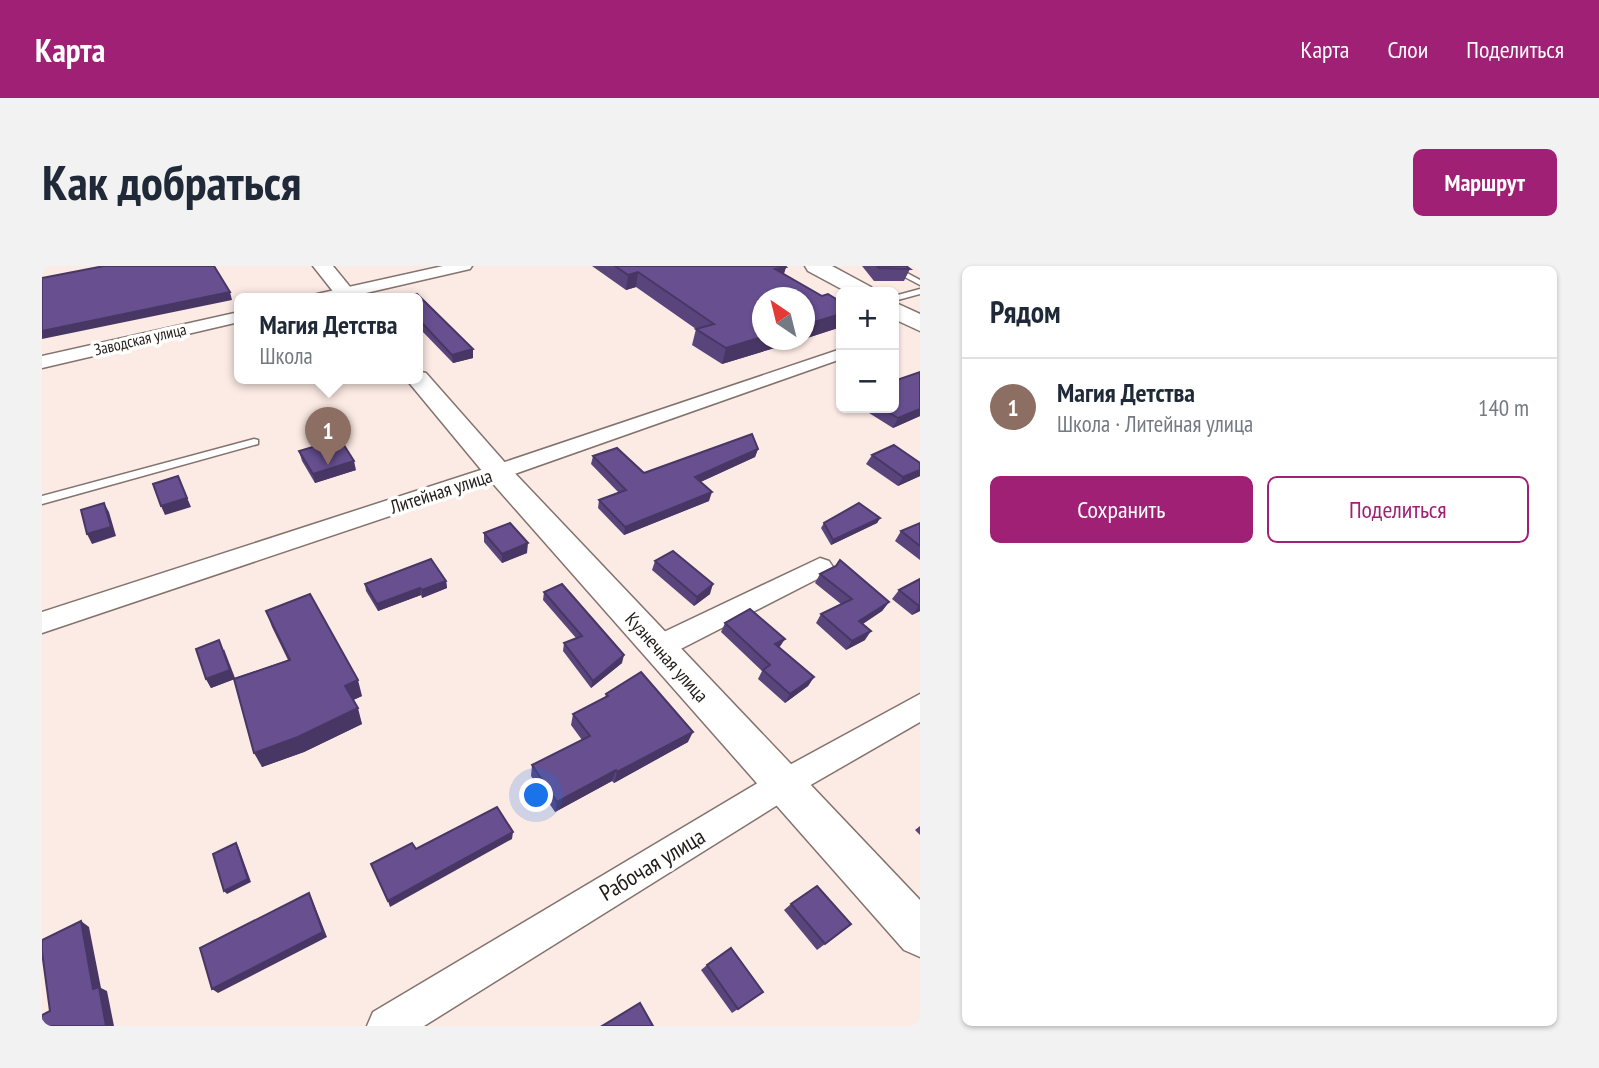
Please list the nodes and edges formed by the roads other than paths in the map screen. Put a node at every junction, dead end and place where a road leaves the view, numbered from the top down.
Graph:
1 (323, 266) edge
2 (464, 266) edge
3 (816, 266) edge
4 (888, 266) edge
5 (920, 283) edge
6 (854, 287) edge
7 (920, 291) edge
8 (345, 293) edge
9 (359, 293) edge
10 (899, 297) edge
11 (899, 312) edge
12 (234, 318) edge
13 (920, 324) edge
14 (836, 355) edge
15 (42, 362) edge
16 (422, 384) edge
17 (254, 442) dead end
18 (498, 472) junction
19 (42, 500) edge
20 (820, 567) dead end
21 (42, 623) edge
22 (659, 647) junction
23 (920, 706) edge
24 (784, 784) junction
25 (920, 934) edge
26 (387, 1026) edge

1 - 8 street
2 - 9 street
3 - 6 main road
4 - 5 lane
7 - 10 lane
11 - 13 main road
12 - 15 street, Заводская улица
14 - 18 street, Литейная улица
16 - 18 street, Кузнечная улица
17 - 19 lane
18 - 21 street, Литейная улица
18 - 22 street, Кузнечная улица
20 - 22 street
22 - 24 street, Кузнечная улица
23 - 24 street, Рабочая улица
24 - 25 street, Кузнечная улица
24 - 26 street, Рабочая улица

